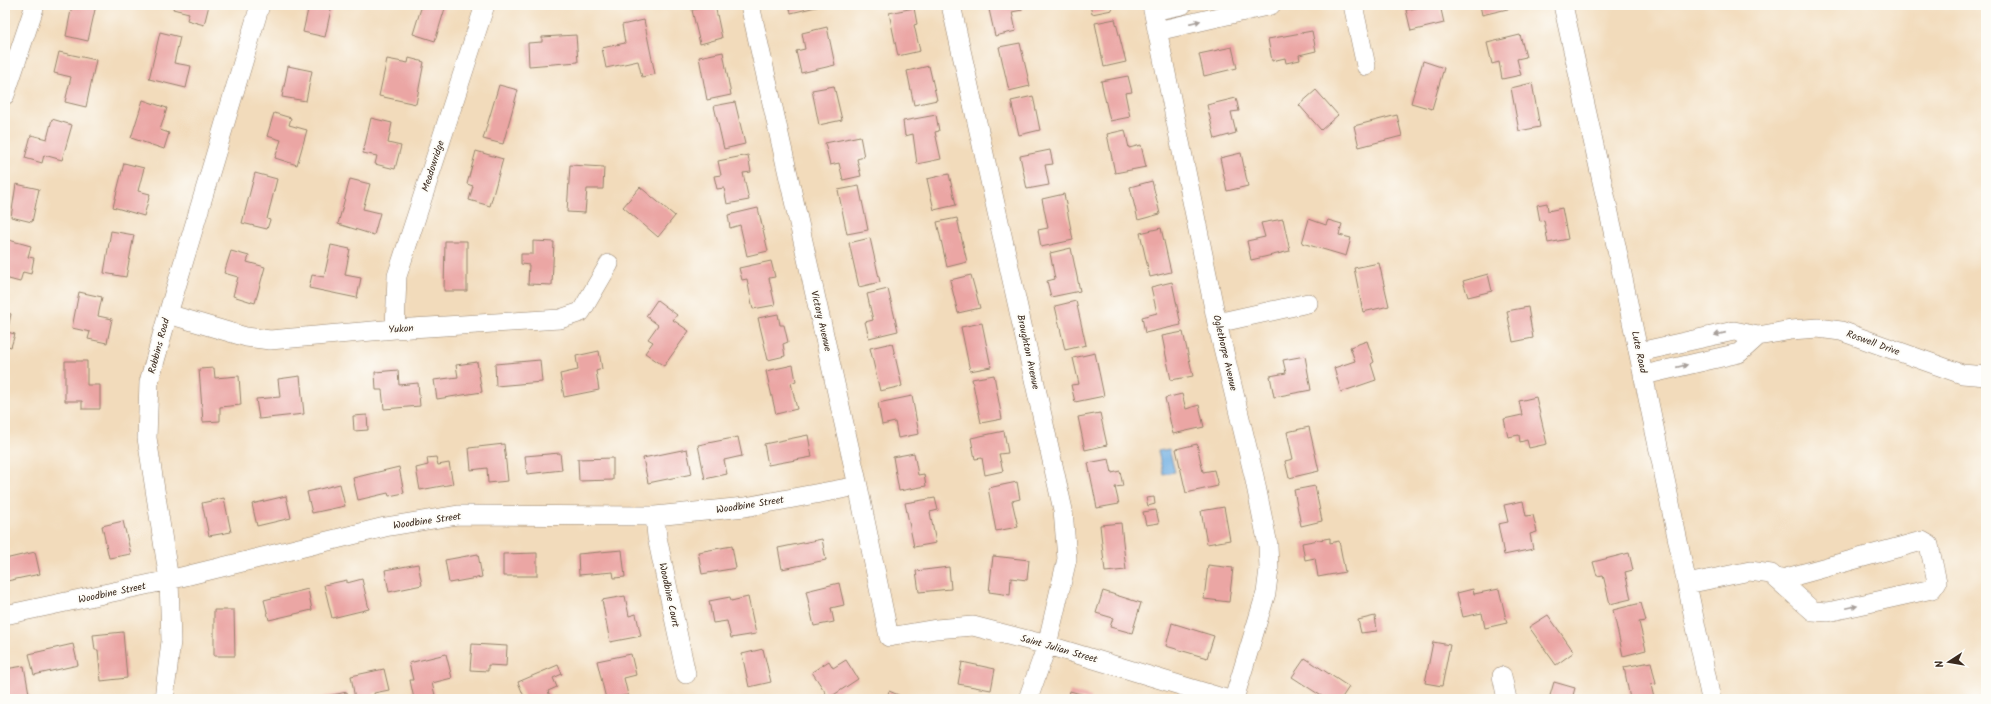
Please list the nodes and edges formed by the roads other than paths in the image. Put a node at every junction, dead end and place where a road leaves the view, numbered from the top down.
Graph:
1 (35, 5) edge
2 (260, 5) edge
3 (485, 5) edge
4 (750, 5) edge
5 (951, 5) edge
6 (1182, 5) edge
7 (1271, 5) edge
8 (1353, 5) edge
9 (1562, 5) edge
10 (1152, 8) edge
11 (1157, 31) junction
12 (1366, 66) dead end
13 (5, 95) edge
14 (609, 264) dead end
15 (1308, 303) dead end
16 (168, 314) junction
17 (1218, 322) junction
18 (396, 329) junction
19 (1758, 336) junction
20 (1639, 352) junction
21 (1644, 375) junction
22 (1986, 376) edge
23 (858, 486) junction
24 (655, 516) junction
25 (169, 580) junction
26 (1779, 580) junction
27 (1687, 584) junction
28 (5, 615) edge
29 (889, 637) joint
30 (1047, 645) junction
31 (686, 674) dead end
32 (1502, 676) dead end
33 (164, 699) edge
34 (1028, 699) edge
35 (1226, 699) edge
36 (1234, 699) edge
37 (1507, 699) edge
38 (1711, 699) edge

1 - 13 street
2 - 16 street, Robbins Road
3 - 18 street, Meadowridge
4 - 23 street, Victory Avenue
5 - 30 street, Broughton Avenue
6 - 10 street
11 -> 7 street
8 - 12 street
9 - 20 street, Lute Road
10 - 11 street, Oglethorpe Avenue
11 - 17 street, Oglethorpe Avenue
14 - 18 street, Yukon
15 - 17 street
16 - 18 street, Yukon
16 - 25 street, Robbins Road
17 - 36 street, Oglethorpe Avenue
19 -> 20 street, Roswell Drive
21 -> 19 street
19 - 22 street, Roswell Drive
20 - 21 street, Lute Road
21 - 27 street, Lute Road
23 - 24 street, Woodbine Street
23 - 29 street, Victory Avenue
24 - 25 street, Woodbine Street
24 - 31 street, Woodbine Court
25 - 28 street, Woodbine Street
25 - 33 street, Robbins Road
26 -> 26 street
26 - 27 street
27 - 38 street, Lute Road
29 - 30 street, Saint Julian Street
30 - 34 street, Broughton Avenue
30 - 35 street, Saint Julian Street
32 - 37 street

